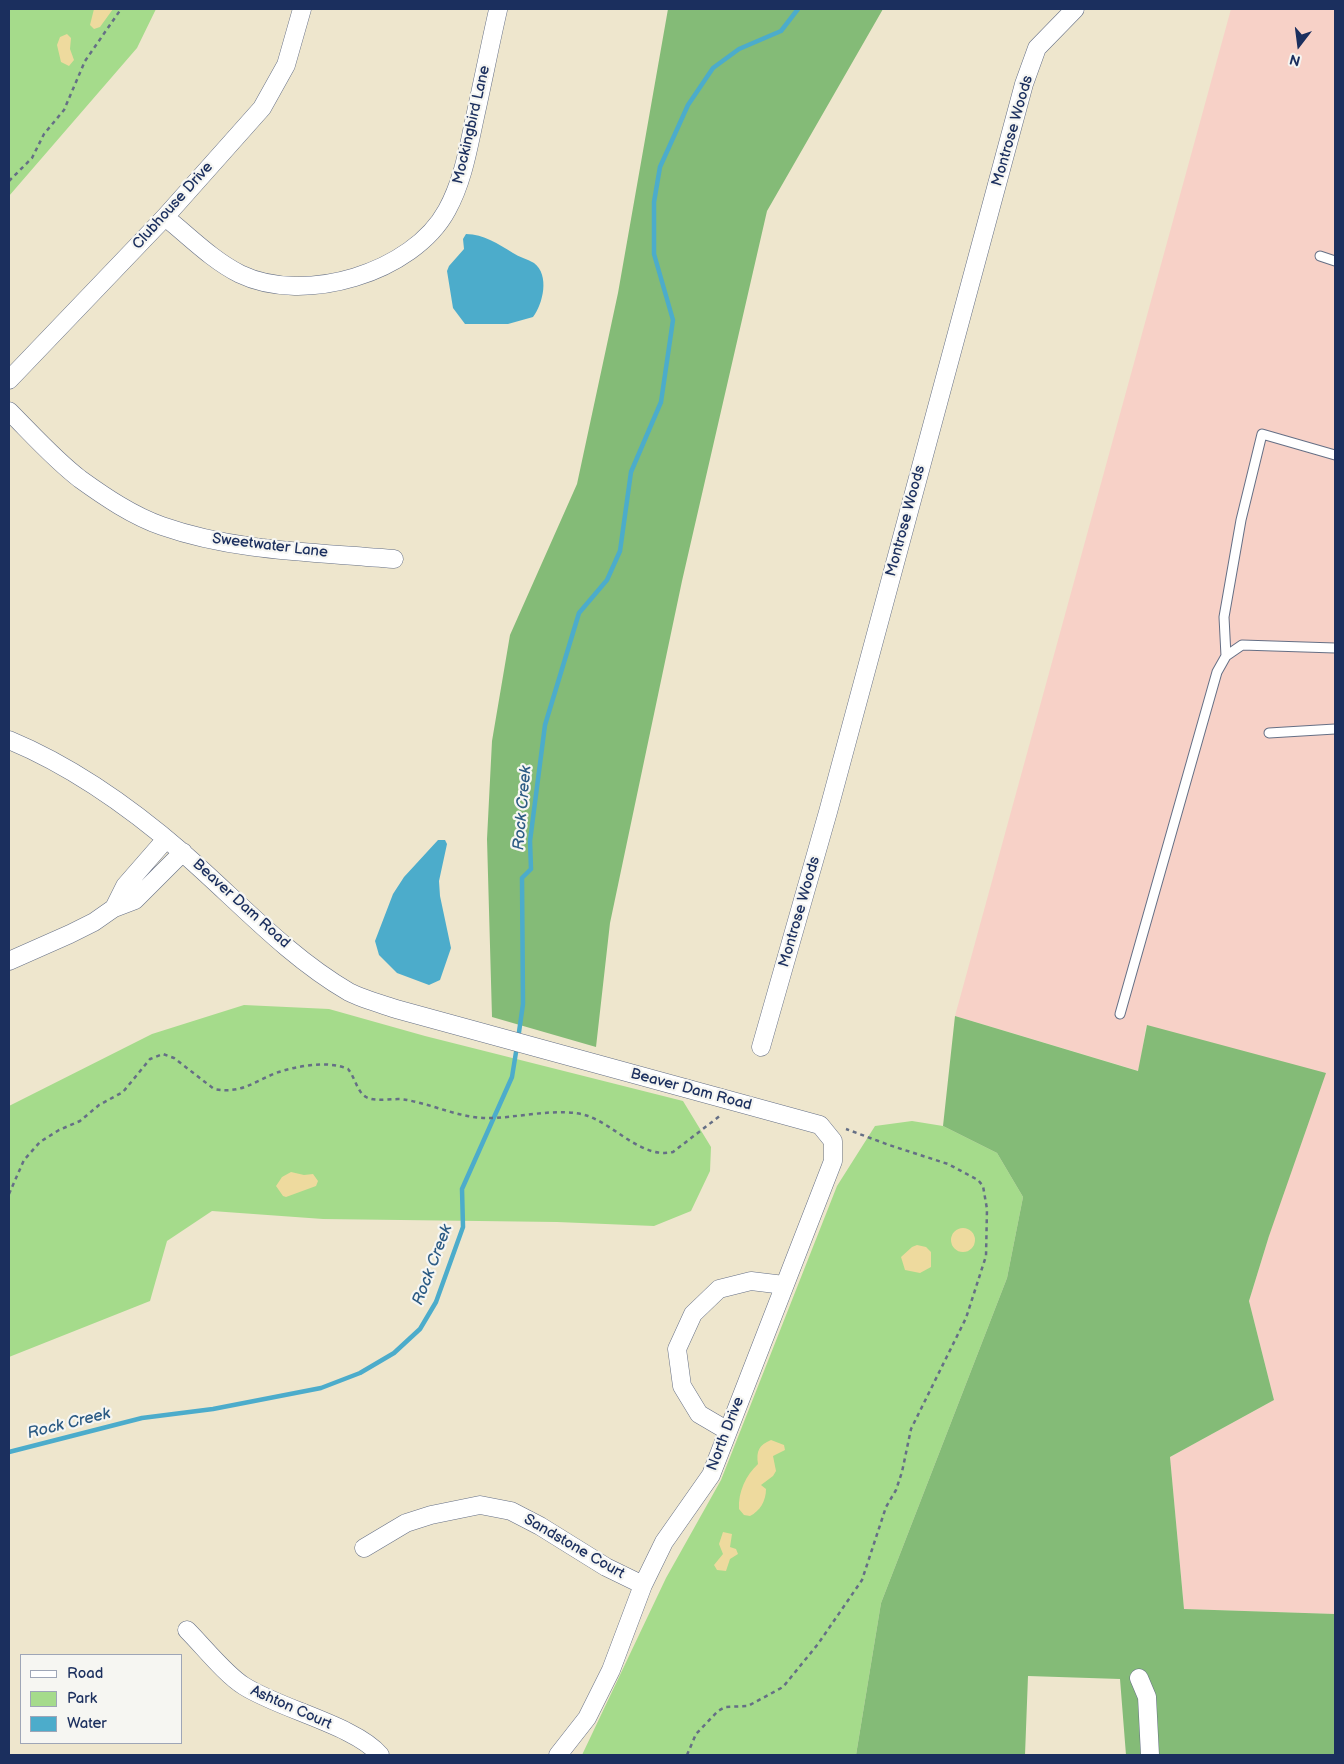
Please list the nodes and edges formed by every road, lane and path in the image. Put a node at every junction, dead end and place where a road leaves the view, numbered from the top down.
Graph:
1 (121, 9) edge
2 (302, 9) edge
3 (1074, 9) edge
4 (498, 10) edge
5 (9, 181) edge
6 (165, 217) junction
7 (1320, 256) dead end
8 (1335, 261) edge
9 (9, 380) edge
10 (9, 411) edge
11 (1335, 455) edge
12 (394, 559) dead end
13 (1335, 648) edge
14 (1226, 656) junction
15 (1335, 730) edge
16 (1269, 733) dead end
17 (9, 740) edge
18 (166, 839) junction
19 (183, 852) junction
20 (114, 908) junction
21 (9, 961) edge
22 (1120, 1014) dead end
23 (761, 1047) dead end
24 (738, 1103) junction
25 (820, 1125) joint
26 (928, 1157) dead end
27 (9, 1194) edge
28 (784, 1285) junction
29 (728, 1431) junction
30 (364, 1548) dead end
31 (643, 1585) junction
32 (187, 1630) dead end
33 (1139, 1678) dead end
34 (380, 1755) edge
35 (558, 1755) edge
36 (687, 1755) edge
37 (1150, 1755) edge

1 - 5 path
2 - 6 street, Clubhouse Drive
3 - 23 street, Montrose Woods
4 - 6 street, Mockingbird Lane
6 - 9 street, Clubhouse Drive
7 - 8 lane
10 - 12 street, Sweetwater Lane
11 - 14 lane
13 - 14 lane
14 - 22 lane
15 - 16 lane
17 - 18 street, Beaver Dam Road
18 - 19 street, Beaver Dam Road
18 - 20 street
19 - 20 street
19 - 24 street, Beaver Dam Road
20 - 21 street
24 - 25 street, Beaver Dam Road
24 - 27 path
25 - 28 street, North Drive
26 - 36 path
28 - 29 street, North Drive
28 - 29 street
29 - 31 street, North Drive
30 - 31 street, Sandstone Court
31 - 35 street, North Drive
32 - 34 street, Ashton Court
33 - 37 street

